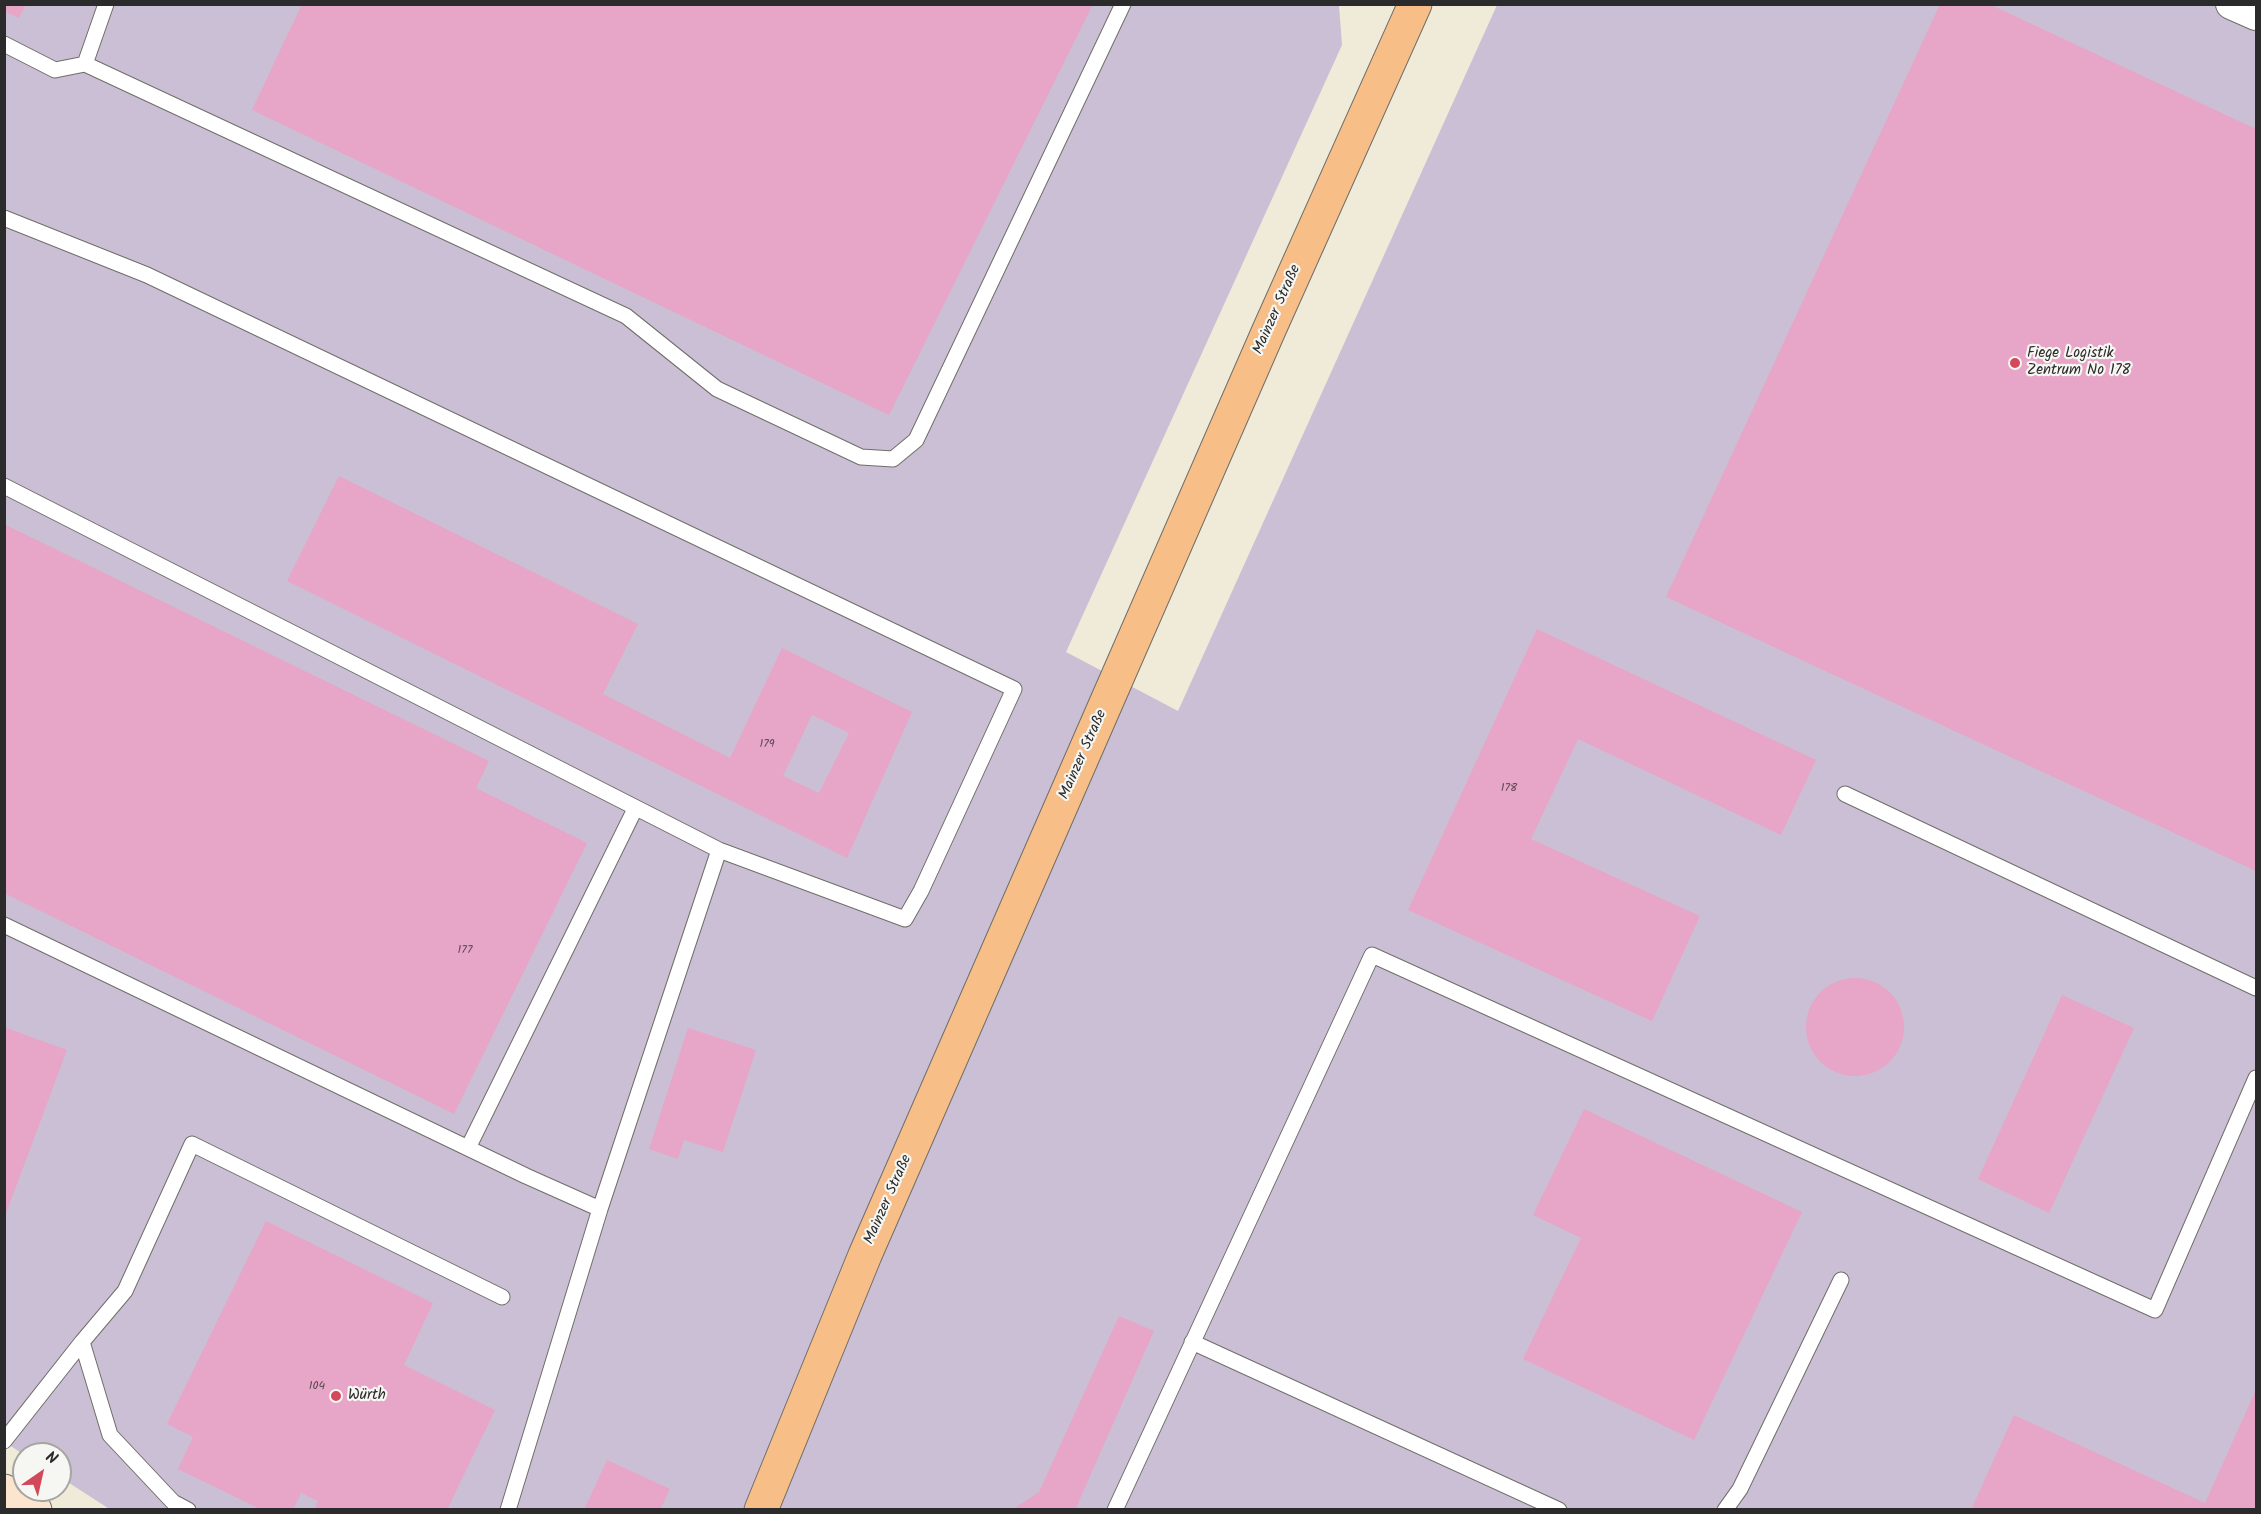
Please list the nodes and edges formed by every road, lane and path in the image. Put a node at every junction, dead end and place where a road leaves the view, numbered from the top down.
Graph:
1 (106, 4) edge
2 (1123, 4) edge
3 (1415, 4) edge
4 (2231, 4) edge
5 (2256, 15) edge
6 (4, 44) edge
7 (85, 64) junction
8 (4, 218) edge
9 (4, 486) edge
10 (1845, 794) dead end
11 (635, 809) junction
12 (719, 850) junction
13 (4, 925) edge
14 (2256, 988) edge
15 (2256, 1078) edge
16 (468, 1148) junction
17 (600, 1209) junction
18 (1841, 1280) dead end
19 (502, 1297) dead end
20 (82, 1342) junction
21 (1192, 1342) junction
22 (4, 1441) edge
23 (4, 1491) edge
24 (35, 1509) edge
25 (188, 1509) edge
26 (508, 1509) edge
27 (761, 1509) edge
28 (1115, 1509) edge
29 (1559, 1509) edge
30 (1725, 1509) edge

1 - 7 lane
2 - 7 lane
3 - 27 main road, Mainzer Straße
4 - 5 street
6 - 7 lane
8 - 12 lane
9 - 11 lane
10 - 14 lane
11 - 12 lane
11 - 16 lane
12 - 17 lane
13 - 16 lane
15 - 21 lane
16 - 17 lane
17 - 26 lane
18 - 30 lane
19 - 20 lane
20 - 22 lane
20 - 25 lane
21 - 28 lane
21 - 29 lane
23 - 24 street

